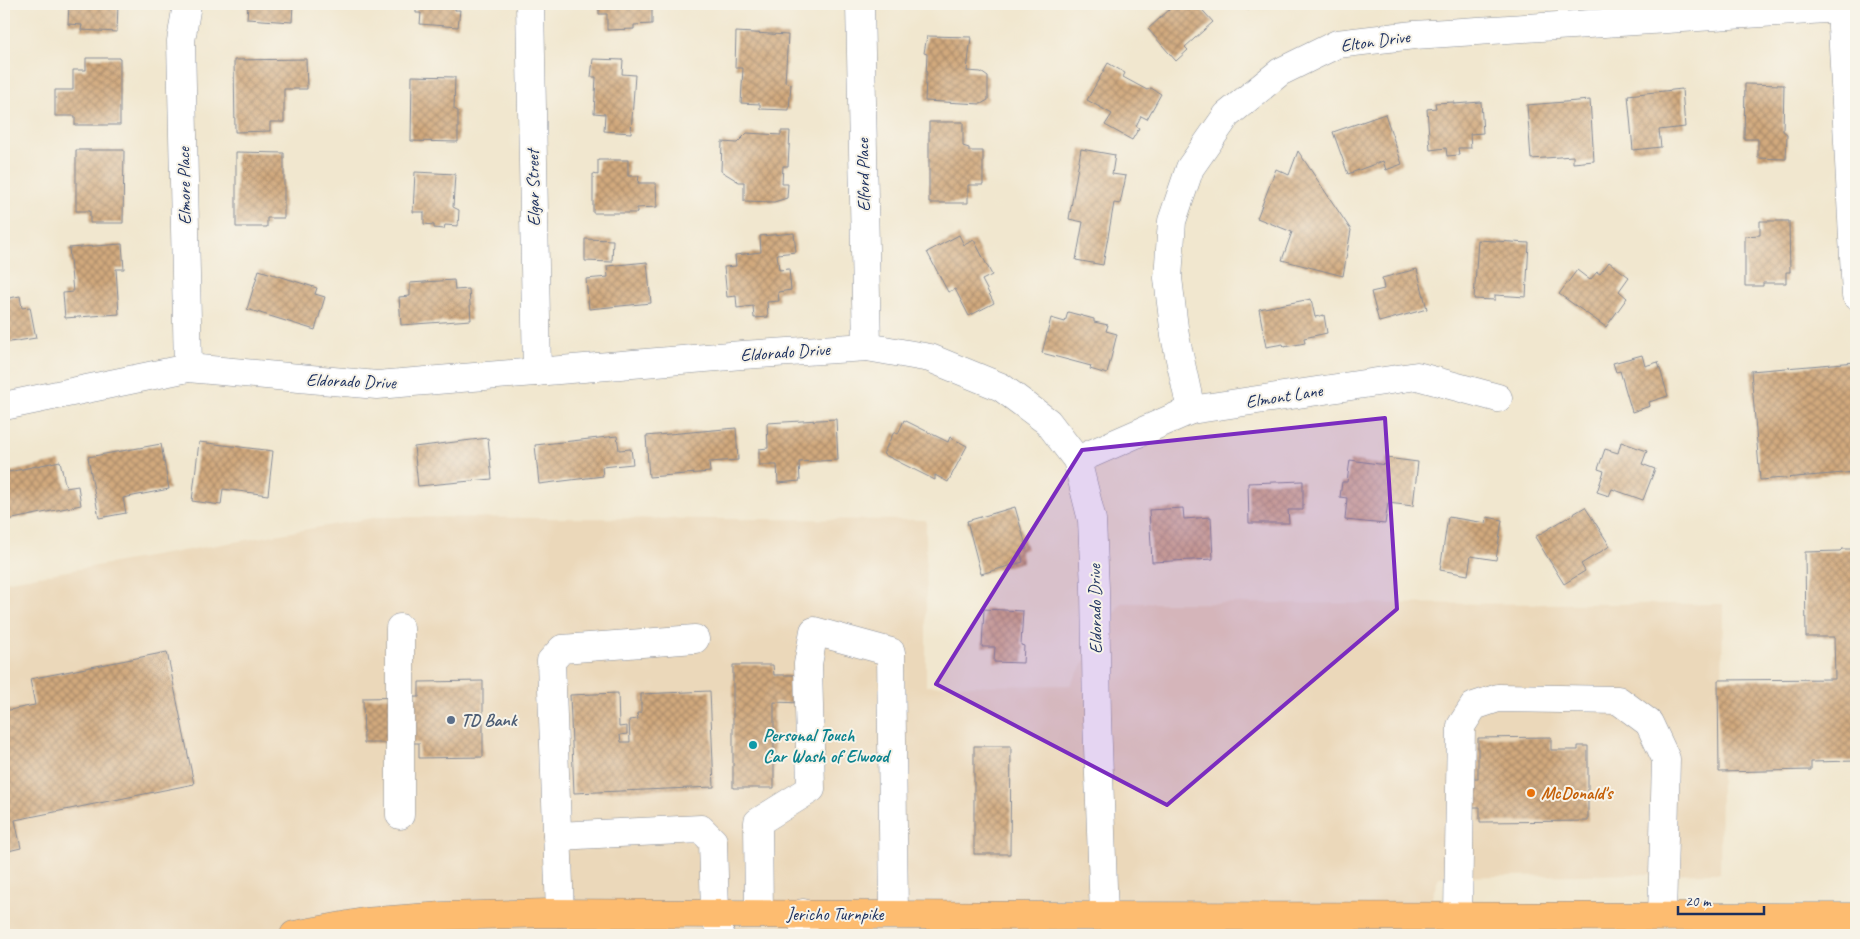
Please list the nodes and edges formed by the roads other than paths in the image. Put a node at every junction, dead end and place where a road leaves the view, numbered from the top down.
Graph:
1 (186, 4) edge
2 (530, 4) edge
3 (860, 4) edge
4 (1849, 7) edge
5 (1856, 295) edge
6 (867, 347) junction
7 (188, 368) junction
8 (537, 372) junction
9 (1498, 398) dead end
10 (4, 406) edge
11 (1192, 410) junction
12 (1077, 460) junction
13 (400, 628) dead end
14 (694, 640) dead end
15 (400, 815) dead end
16 (557, 836) junction
17 (560, 913) junction
18 (759, 913) junction
19 (894, 914) junction
20 (1104, 916) junction
21 (1458, 916) junction
22 (1662, 916) junction
23 (1856, 917) edge
24 (718, 924) edge
25 (803, 924) edge
26 (294, 935) edge
27 (1141, 935) edge

1 - 7 street, Elmore Place
2 - 8 street, Elgar Street
3 - 6 street, Elford Place
4 - 5 street
4 - 11 street, Elton Drive
6 - 8 street, Eldorado Drive
6 - 12 street, Eldorado Drive
7 - 8 street, Eldorado Drive
7 - 10 street, Eldorado Drive
9 - 11 street, Elmont Lane
11 - 12 street, Elmont Lane
12 - 20 street, Eldorado Drive
13 - 15 street
14 - 16 street
16 - 17 street
16 - 24 street
17 - 24 main road, Jericho Turnpike
17 - 26 main road, Jericho Turnpike
18 - 19 street
18 - 24 main road, Jericho Turnpike
18 - 25 main road, Jericho Turnpike
19 - 20 main road, Jericho Turnpike
19 - 25 main road, Jericho Turnpike
20 - 21 main road, Jericho Turnpike
20 - 27 street
21 - 22 main road, Jericho Turnpike
21 - 22 street
22 - 23 main road, Jericho Turnpike

